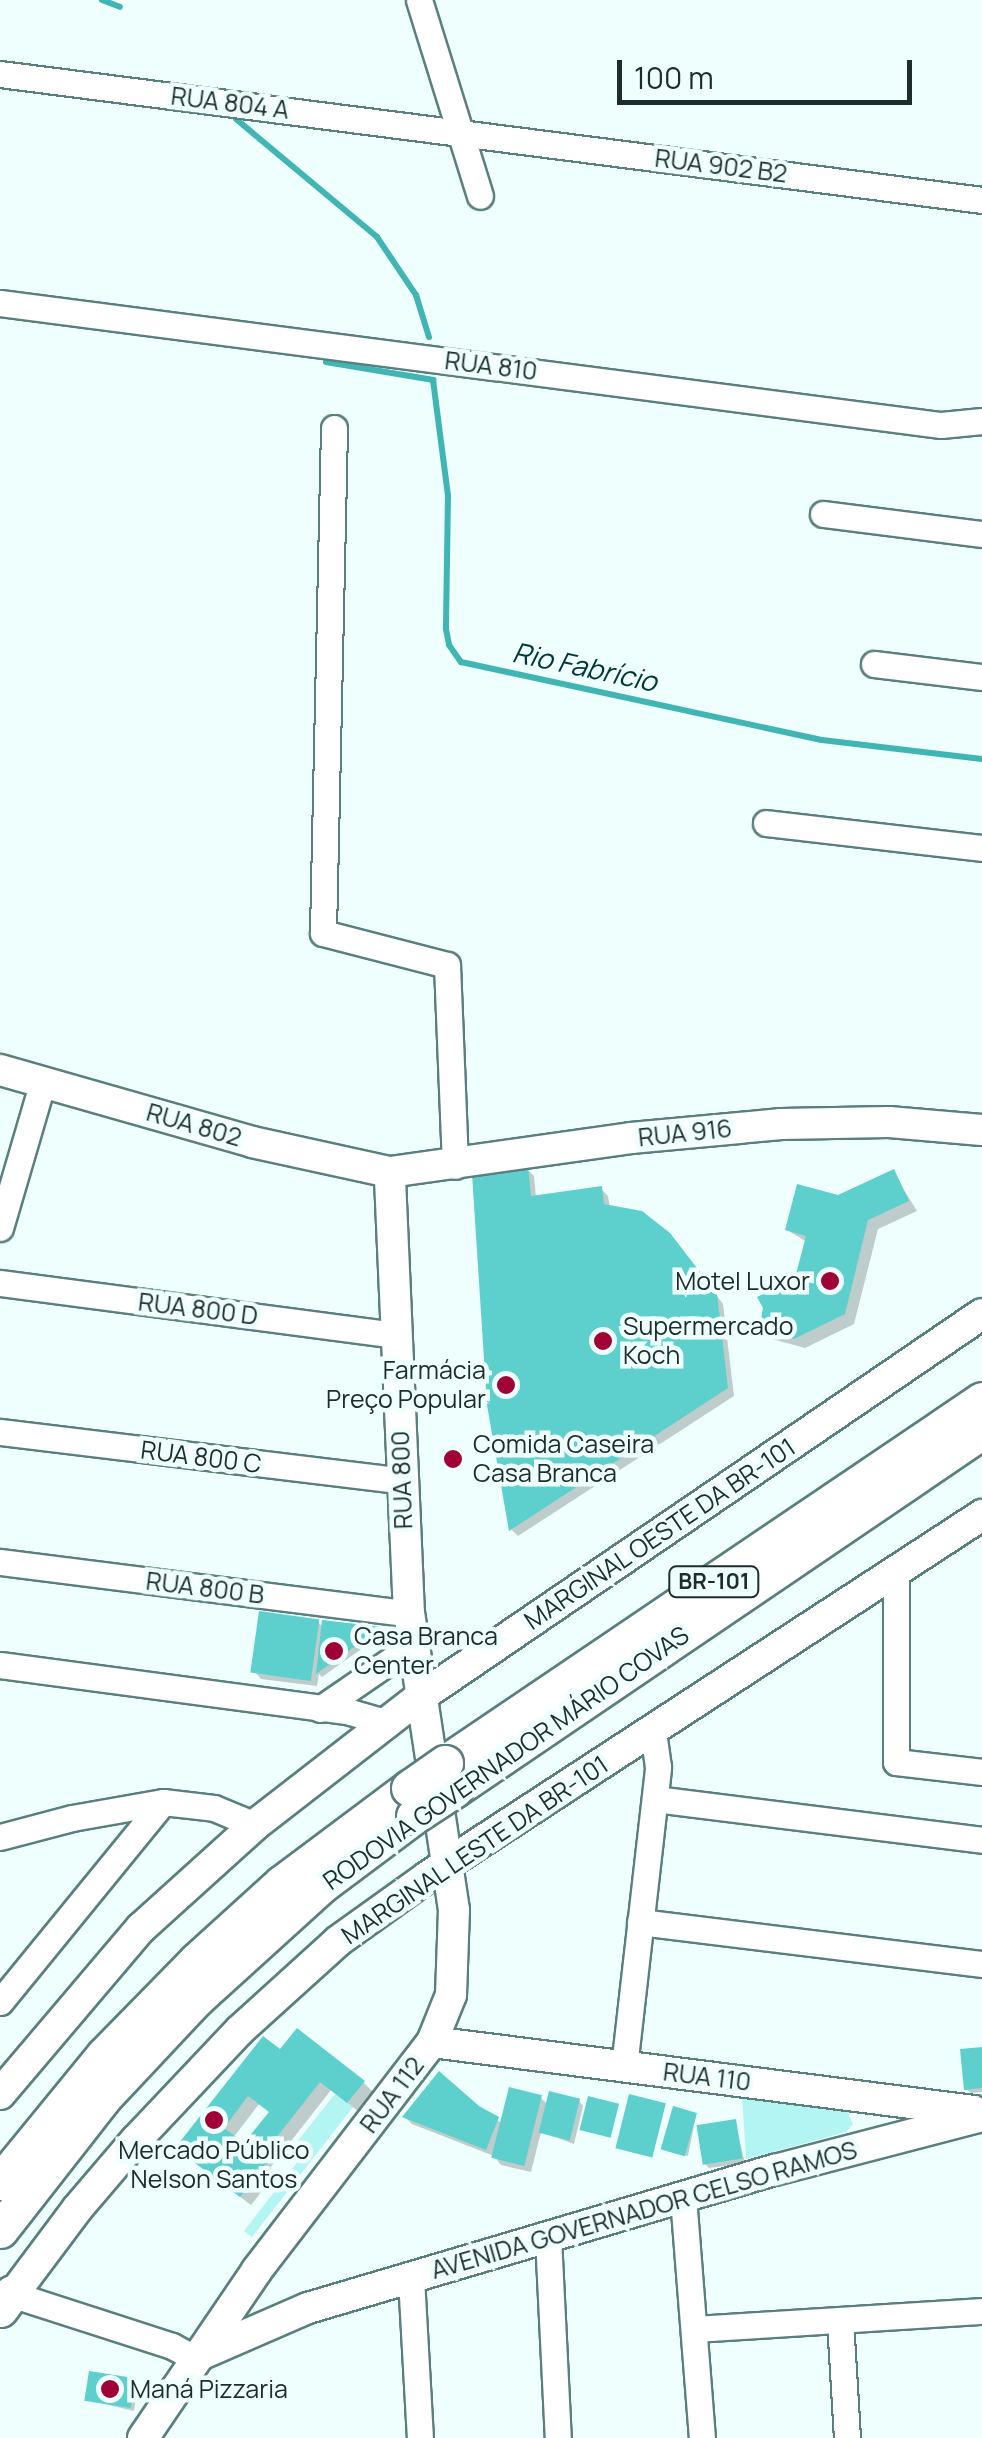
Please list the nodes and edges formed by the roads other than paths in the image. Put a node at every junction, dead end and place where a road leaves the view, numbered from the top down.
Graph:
1 (419, 0) edge
2 (0, 74) edge
3 (460, 132) junction
4 (480, 196) dead end
5 (982, 200) edge
6 (0, 302) edge
7 (982, 421) edge
8 (334, 428) dead end
9 (823, 514) dead end
10 (982, 534) edge
11 (874, 664) dead end
12 (982, 678) edge
13 (766, 823) dead end
14 (982, 848) edge
15 (0, 1070) edge
16 (43, 1081) junction
17 (982, 1130) edge
18 (455, 1166) junction
19 (390, 1172) junction
20 (8, 1173) edge
21 (0, 1228) edge
22 (0, 1283) edge
23 (982, 1314) edge
24 (396, 1336) junction
25 (982, 1400) edge
26 (982, 1431) edge
27 (0, 1432) edge
28 (402, 1481) junction
29 (982, 1515) edge
30 (0, 1562) edge
31 (896, 1574) junction
32 (409, 1614) junction
33 (414, 1645) junction
34 (0, 1665) edge
35 (456, 1673) junction
36 (419, 1698) junction
37 (320, 1709) junction
38 (388, 1722) junction
39 (653, 1732) junction
40 (982, 1772) edge
41 (431, 1782) junction
42 (655, 1798) junction
43 (162, 1802) junction
44 (254, 1825) junction
45 (0, 1837) edge
46 (982, 1840) edge
47 (448, 1864) junction
48 (640, 1922) junction
49 (982, 1964) edge
50 (0, 2002) edge
51 (432, 2042) junction
52 (624, 2067) junction
53 (0, 2094) edge
54 (856, 2096) junction
55 (982, 2114) edge
56 (861, 2147) junction
57 (0, 2182) edge
58 (684, 2197) junction
59 (0, 2230) edge
60 (548, 2238) junction
61 (257, 2270) junction
62 (411, 2278) junction
63 (4, 2305) edge
64 (308, 2308) junction
65 (982, 2311) edge
66 (840, 2320) junction
67 (695, 2329) junction
68 (195, 2358) junction
69 (144, 2438) edge
70 (420, 2438) edge
71 (558, 2438) edge
72 (702, 2438) edge
73 (847, 2438) edge

1 - 3 street
2 - 3 street, RUA 804 A
3 - 4 street
3 - 5 street, RUA 902 B2
6 - 7 street, RUA 810
8 - 18 street
9 - 10 street
11 - 12 street
13 - 14 street
15 - 16 main road, RUA 802
16 - 19 main road, RUA 802
16 - 20 street
17 - 18 main road, RUA 916
18 - 19 main road, RUA 916
19 - 24 main road, RUA 800
20 - 21 street
22 - 24 street, RUA 800 D
23 - 35 main road, MARGINAL OESTE DA BR-101
24 - 28 main road, RUA 800
25 - 41 highway, RODOVIA GOVERNADOR MÁRIO COVAS / BR-101
26 - 41 highway, RODOVIA GOVERNADOR MÁRIO COVAS / BR-101
27 - 28 street, RUA 800 C
28 - 32 main road, RUA 800
29 - 31 main road, MARGINAL LESTE DA BR-101
30 - 32 street, RUA 800 B
31 - 39 main road, MARGINAL LESTE DA BR-101
31 - 40 street
32 - 33 main road, RUA 800
33 - 35 main road
33 - 36 main road, RUA 800
33 - 37 street
34 - 37 street
35 - 36 main road, MARGINAL OESTE DA BR-101
35 - 41 main road
36 - 38 main road, MARGINAL OESTE DA BR-101
36 - 41 main road, RUA 800
37 - 38 street
38 - 41 main road
38 - 44 main road, MARGINAL OESTE DA BR-101
39 - 42 street
39 - 47 main road, MARGINAL LESTE DA BR-101
41 - 47 main road, RUA 112
41 - 57 highway, RODOVIA GOVERNADOR MÁRIO COVAS / BR-101
41 - 59 highway, RODOVIA GOVERNADOR MÁRIO COVAS / BR-101
42 - 46 street
42 - 48 street
43 - 44 street
43 - 45 street
43 - 50 street
44 - 53 main road, MARGINAL OESTE DA BR-101
47 - 51 main road, RUA 112
47 - 63 main road, MARGINAL LESTE DA BR-101
48 - 49 street
48 - 52 street
51 - 52 main road, RUA 110
51 - 61 main road, RUA 112
52 - 54 main road, RUA 110
54 - 55 main road, RUA 110
54 - 56 main road
55 - 56 main road, AVENIDA GOVERNADOR CELSO RAMOS
56 - 58 main road, AVENIDA GOVERNADOR CELSO RAMOS
58 - 60 main road, AVENIDA GOVERNADOR CELSO RAMOS
58 - 67 street
60 - 62 main road, AVENIDA GOVERNADOR CELSO RAMOS
60 - 71 street
61 - 64 main road
61 - 68 main road, RUA 112
62 - 64 main road, AVENIDA GOVERNADOR CELSO RAMOS
62 - 70 street
63 - 68 street
64 - 68 main road, AVENIDA GOVERNADOR CELSO RAMOS
65 - 66 street
66 - 67 street
66 - 73 street
67 - 72 street
68 - 69 main road, AVENIDA GOVERNADOR CELSO RAMOS

